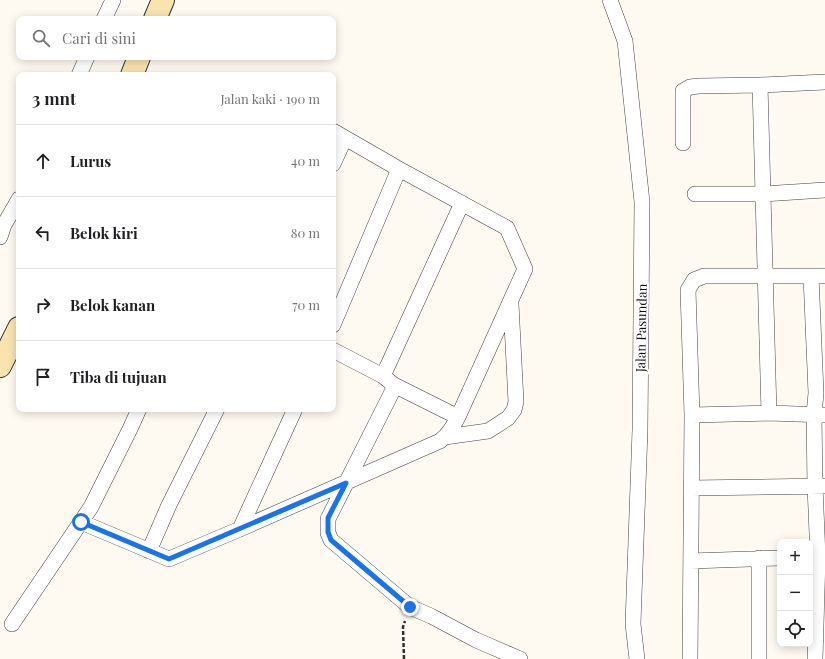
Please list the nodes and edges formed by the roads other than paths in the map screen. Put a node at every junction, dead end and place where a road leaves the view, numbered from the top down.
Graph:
1 (113, 0) edge
2 (163, 0) edge
3 (610, 0) edge
4 (105, 16) edge
5 (156, 16) edge
6 (86, 60) edge
7 (138, 60) edge
8 (80, 72) edge
9 (133, 72) edge
10 (825, 82) edge
11 (760, 85) junction
12 (339, 134) edge
13 (683, 143) dead end
14 (336, 149) edge
15 (400, 169) junction
16 (825, 190) edge
17 (695, 194) dead end
18 (763, 194) junction
19 (462, 203) junction
20 (16, 204) edge
21 (0, 237) edge
22 (765, 276) junction
23 (818, 276) edge
24 (510, 302) junction
25 (336, 318) edge
26 (16, 334) edge
27 (336, 352) edge
28 (0, 366) edge
29 (389, 380) junction
30 (138, 412) edge
31 (216, 412) edge
32 (294, 412) edge
33 (769, 413) junction
34 (692, 415) junction
35 (820, 415) edge
36 (458, 417) junction
37 (445, 437) junction
38 (346, 483) junction
39 (820, 486) edge
40 (691, 488) junction
41 (81, 522) junction
42 (240, 529) junction
43 (149, 551) junction
44 (818, 557) edge
45 (759, 558) junction
46 (777, 558) edge
47 (691, 561) junction
48 (12, 624) dead end
49 (520, 659) edge
50 (637, 659) edge
51 (690, 659) edge
52 (759, 659) edge
53 (815, 659) edge

1 - 4 street
2 - 5 main road
3 - 50 street, Jalan Pasundan
6 - 8 street
7 - 9 main road
10 - 11 street
11 - 13 street
11 - 18 street
12 - 14 street
12 - 15 street
15 - 19 street
15 - 25 street
16 - 18 street
17 - 18 street
18 - 22 street
19 - 24 street
19 - 29 street
20 - 21 street
22 - 23 street
22 - 33 street
22 - 34 street
23 - 35 street
24 - 36 street
24 - 37 street
26 - 28 main road
27 - 29 street
29 - 36 street
29 - 38 street
30 - 41 street
31 - 43 street
32 - 42 street
33 - 34 street
33 - 35 street
34 - 40 street
35 - 39 street
36 - 37 street
37 - 38 street
38 - 42 street
38 - 49 street
39 - 40 street
39 - 44 street
40 - 47 street
41 - 43 street
41 - 48 street
42 - 43 street
44 - 53 street
45 - 46 street
45 - 47 street
45 - 52 street
47 - 51 street

